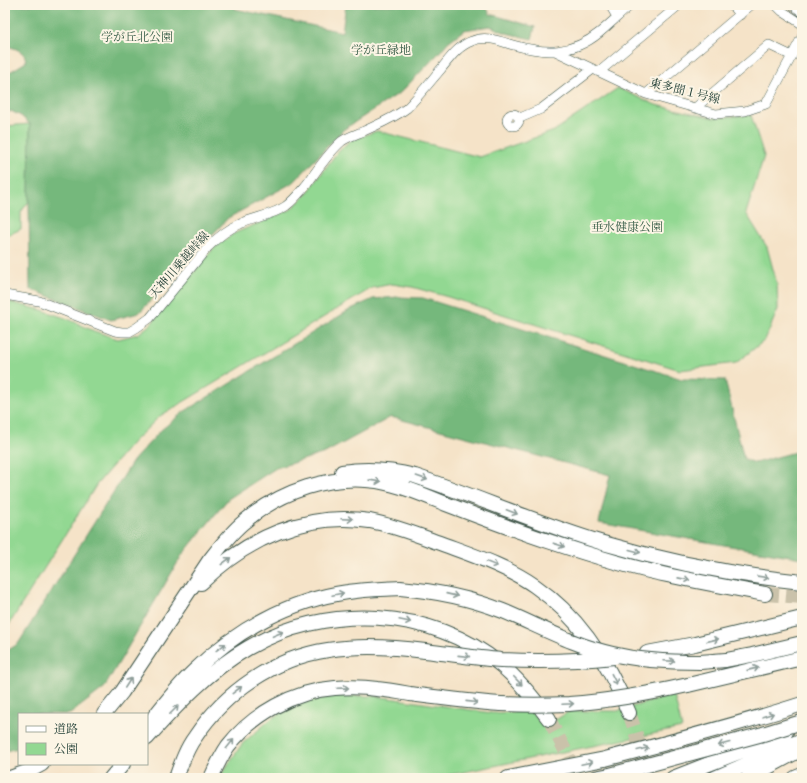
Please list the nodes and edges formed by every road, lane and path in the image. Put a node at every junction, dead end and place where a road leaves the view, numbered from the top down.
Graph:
1 (610, 5) edge
2 (631, 5) edge
3 (679, 5) edge
4 (731, 5) edge
5 (751, 5) edge
6 (776, 5) edge
7 (793, 5) edge
8 (802, 12) edge
9 (740, 15) junction
10 (617, 17) junction
11 (802, 24) edge
12 (802, 37) edge
13 (555, 51) junction
14 (792, 56) junction
15 (596, 70) junction
16 (646, 94) junction
17 (695, 108) junction
18 (520, 118) dead end
19 (5, 294) edge
20 (225, 541) junction
21 (802, 582) edge
22 (765, 594) tunnel mouth
23 (178, 607) junction
24 (802, 618) edge
25 (802, 643) edge
26 (802, 658) edge
27 (802, 704) edge
28 (105, 713) edge
29 (629, 713) tunnel mouth
30 (549, 719) tunnel mouth
31 (802, 722) edge
32 (802, 725) edge
33 (148, 726) edge
34 (148, 737) edge
35 (802, 740) edge
36 (802, 749) edge
37 (40, 765) edge
38 (117, 765) edge
39 (122, 765) edge
40 (802, 775) edge
41 (10, 778) edge
42 (109, 778) edge
43 (176, 778) edge
44 (211, 778) edge
45 (508, 778) edge
46 (595, 778) edge
47 (673, 778) edge
48 (715, 778) edge
49 (748, 778) edge
50 (795, 778) edge

1 - 10 street
2 - 10 street, 天神川乗越峠線
3 - 15 street
4 - 9 street
5 - 9 street
6 - 11 street
7 - 8 street
9 - 16 street
10 - 13 street, 天神川乗越峠線
12 - 14 street, 東多聞１号線
13 - 15 street, 東多聞１号線
13 - 19 street, 天神川乗越峠線
14 - 17 street
14 - 17 street, 東多聞１号線
15 - 16 street, 東多聞１号線
15 - 18 street
16 - 17 street, 東多聞１号線
20 -> 21 highway
20 -> 22 highway
20 - 23 highway
28 -> 23 highway
23 -> 29 highway
43 -> 24 highway, bridge
33 -> 25 highway, bridge
44 -> 26 highway, bridge
45 -> 27 highway, bridge
34 -> 30 highway
31 -> 46 highway, bridge
32 - 47 highway
35 - 48 highway
36 - 49 highway
37 - 41 highway
38 - 42 highway
39 - 42 highway
40 - 50 highway

